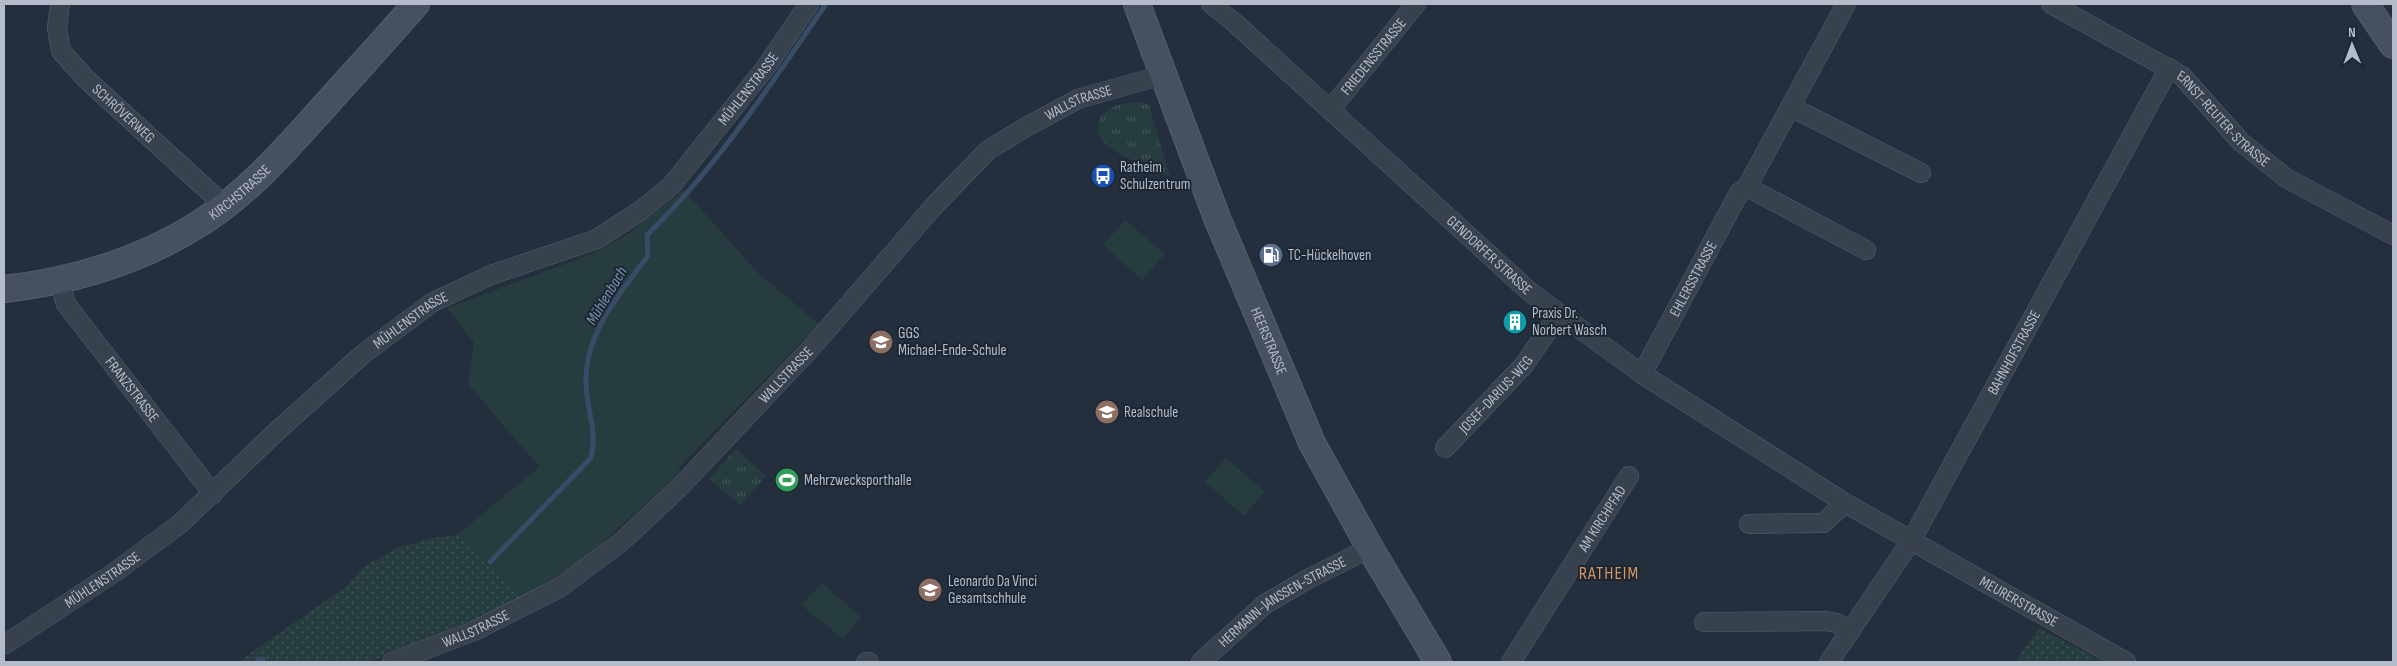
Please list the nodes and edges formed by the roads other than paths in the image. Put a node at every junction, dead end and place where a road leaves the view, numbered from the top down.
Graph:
1 (60, 4) edge
2 (416, 4) edge
3 (809, 4) edge
4 (1137, 4) edge
5 (1211, 4) edge
6 (1416, 4) edge
7 (1846, 4) edge
8 (2051, 4) edge
9 (2365, 4) edge
10 (2393, 45) edge
11 (2168, 68) junction
12 (1163, 75) junction
13 (1791, 107) junction
14 (1330, 110) junction
15 (1921, 173) dead end
16 (1747, 187) junction
17 (224, 205) junction
18 (2393, 235) edge
19 (1866, 250) dead end
20 (59, 281) junction
21 (4, 289) edge
22 (1559, 314) junction
23 (1642, 374) junction
24 (1445, 448) dead end
25 (1629, 476) dead end
26 (213, 494) junction
27 (1845, 502) junction
28 (1749, 524) dead end
29 (1911, 541) junction
30 (1370, 548) junction
31 (1704, 622) dead end
32 (1850, 632) junction
33 (4, 645) edge
34 (392, 662) edge
35 (1201, 662) edge
36 (1438, 662) edge
37 (1511, 662) edge
38 (1829, 662) edge
39 (2126, 662) edge

1 - 17 street, SCHRÖVERWEG
2 - 17 main road, KIRCHSTRASSE
3 - 26 street, MÜHLENSTRASSE
4 - 12 main road, HEERSTRASSE
5 - 14 street, GENDORFER STRASSE
6 - 14 street, FRIEDENSSTRASSE
7 - 13 street, EHLERSSTRASSE
8 - 11 street, ERNST-REUTER-STRASSE
9 - 10 main road
11 - 18 street, ERNST-REUTER-STRASSE
11 - 29 street, BAHNHOFSTRASSE
12 - 30 main road, HEERSTRASSE
12 - 34 street, WALLSTRASSE
13 - 15 street
13 - 16 street, EHLERSSTRASSE
14 - 22 street, GENDORFER STRASSE
16 - 19 street
16 - 23 street, EHLERSSTRASSE
17 - 20 main road, KIRCHSTRASSE
20 - 21 main road, KIRCHSTRASSE
20 - 26 street, FRANZSTRASSE
22 - 23 street, GENDORFER STRASSE
22 - 24 street, JOSEF-DARIUS-WEG
23 - 27 street, GENDORFER STRASSE
25 - 37 street, AM KIRCHPFAD
26 - 33 street, MÜHLENSTRASSE
27 - 28 street
27 - 29 street, GENDORFER STRASSE
29 - 32 street, BAHNHOFSTRASSE
29 - 39 street, MEURERSTRASSE
30 - 35 street, HERMANN-JANSSEN-STRASSE
30 - 36 main road, HEERSTRASSE
31 - 32 street
32 - 38 street, BAHNHOFSTRASSE

